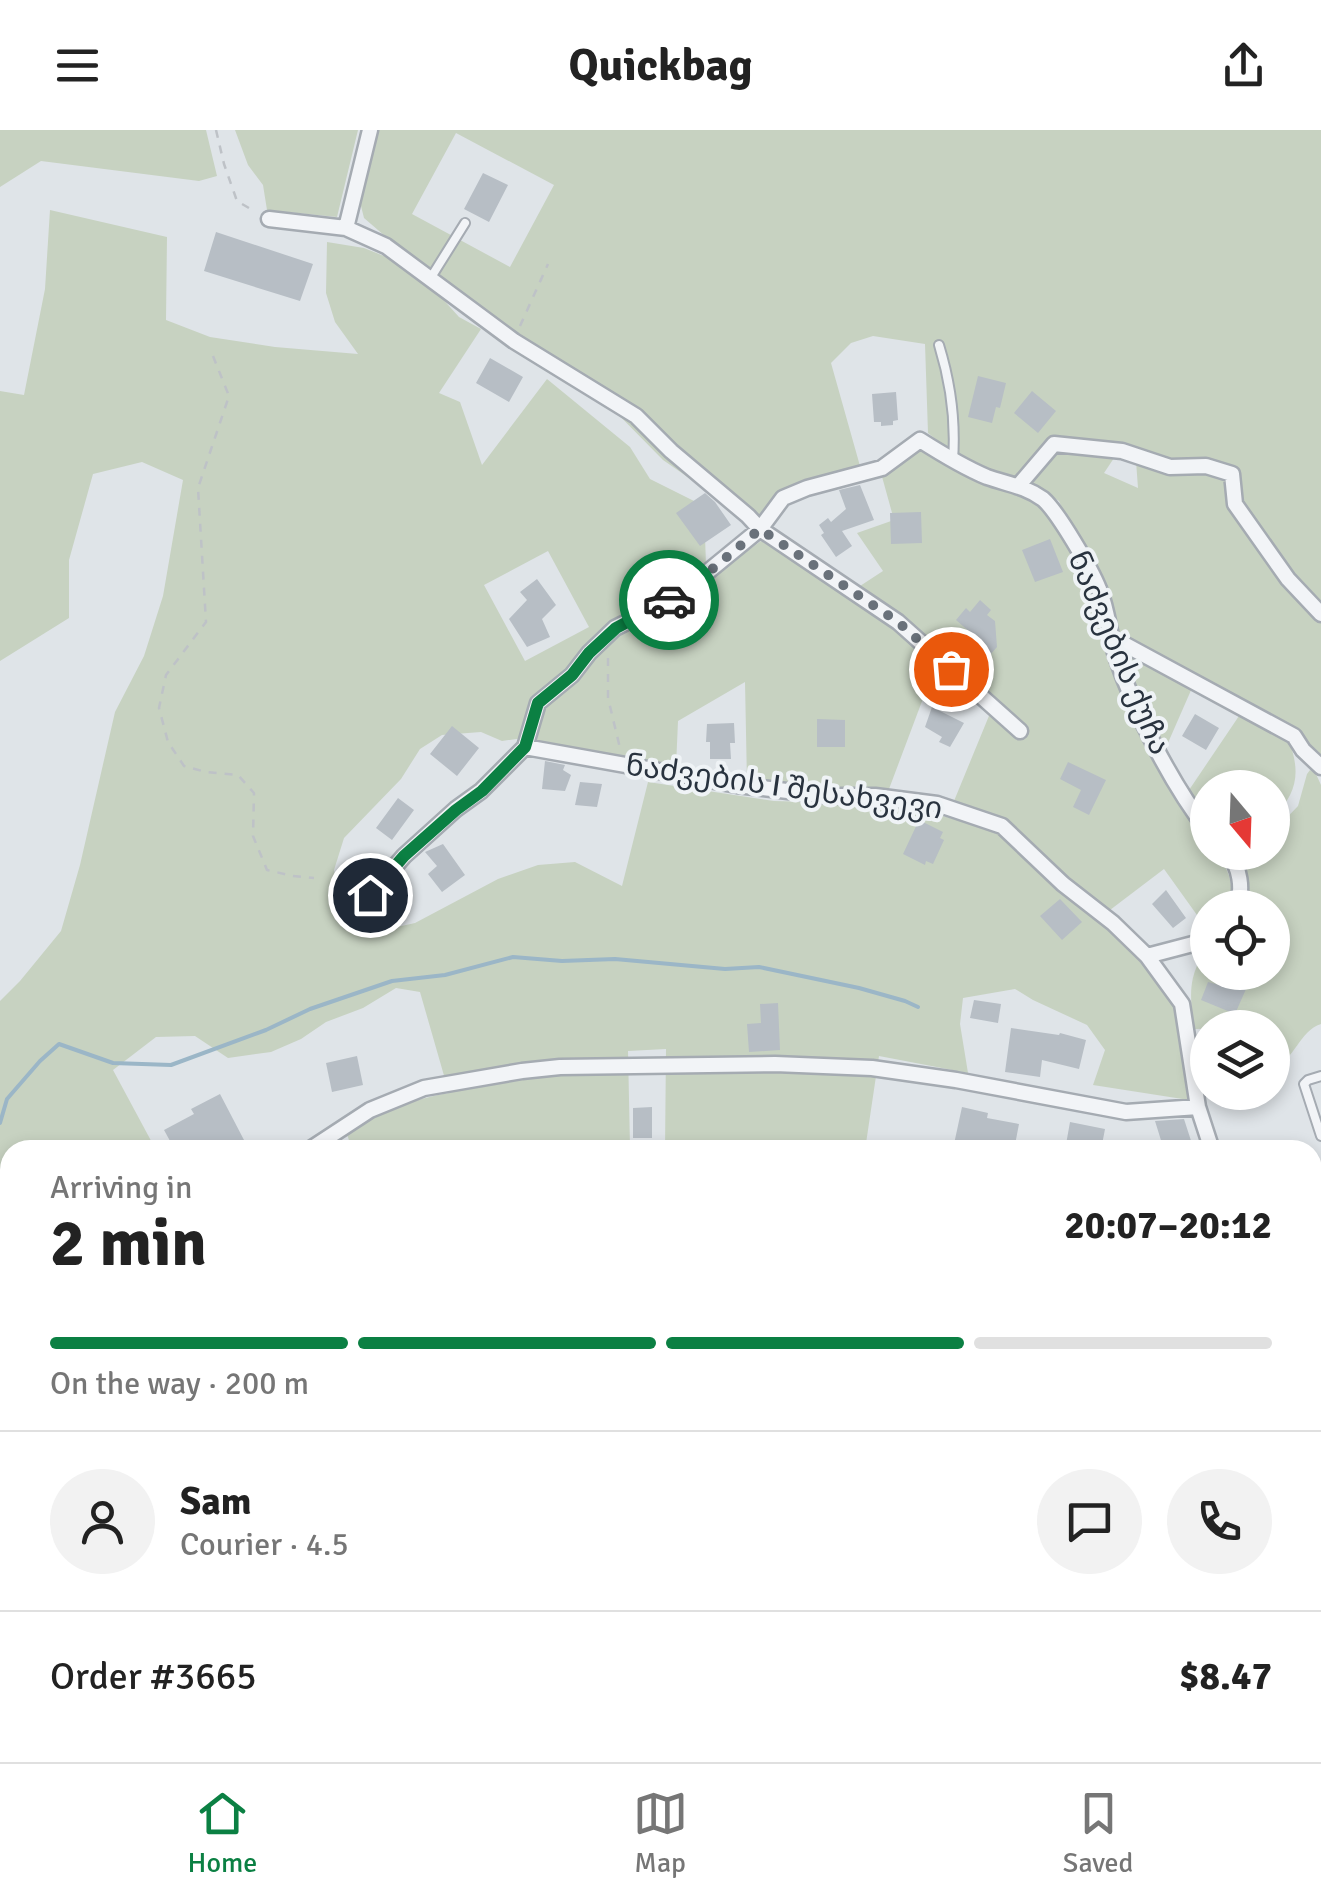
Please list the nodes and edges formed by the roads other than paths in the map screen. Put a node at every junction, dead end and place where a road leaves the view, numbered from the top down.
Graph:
1 (370, 130) edge
2 (268, 219) road end
3 (465, 223) dead end
4 (346, 228) junction
5 (430, 280) junction
6 (939, 345) dead end
7 (953, 460) junction
8 (1020, 485) junction
9 (760, 529) junction
10 (1321, 614) edge
11 (1111, 637) junction
12 (1020, 732) dead end
13 (525, 747) junction
14 (1321, 767) edge
15 (1190, 809) edge
16 (370, 895) dead end
17 (1190, 945) edge
18 (1147, 956) junction
19 (1190, 1056) edge
20 (1321, 1076) edge
21 (1190, 1108) edge
22 (1199, 1110) edge
23 (1321, 1136) edge
24 (325, 1140) edge
25 (1209, 1140) edge

1 - 4 street
2 - 4 street
3 - 5 lane
4 - 5 street
5 - 9 street
6 - 7 lane
7 - 8 street, ნაძვების ქუჩა
7 - 9 street, ნაძვების ქუჩა
8 - 10 street
8 - 11 street, ნაძვების ქუჩა
9 - 12 street
9 - 13 street, ნაძვების ქუჩა
11 - 14 street
11 - 15 street, ნაძვების ქუჩა
13 - 16 street
13 - 18 street, ნაძვების I შესახვევი
17 - 18 street
18 - 19 street
20 - 23 lane
21 - 24 street
22 - 25 street

